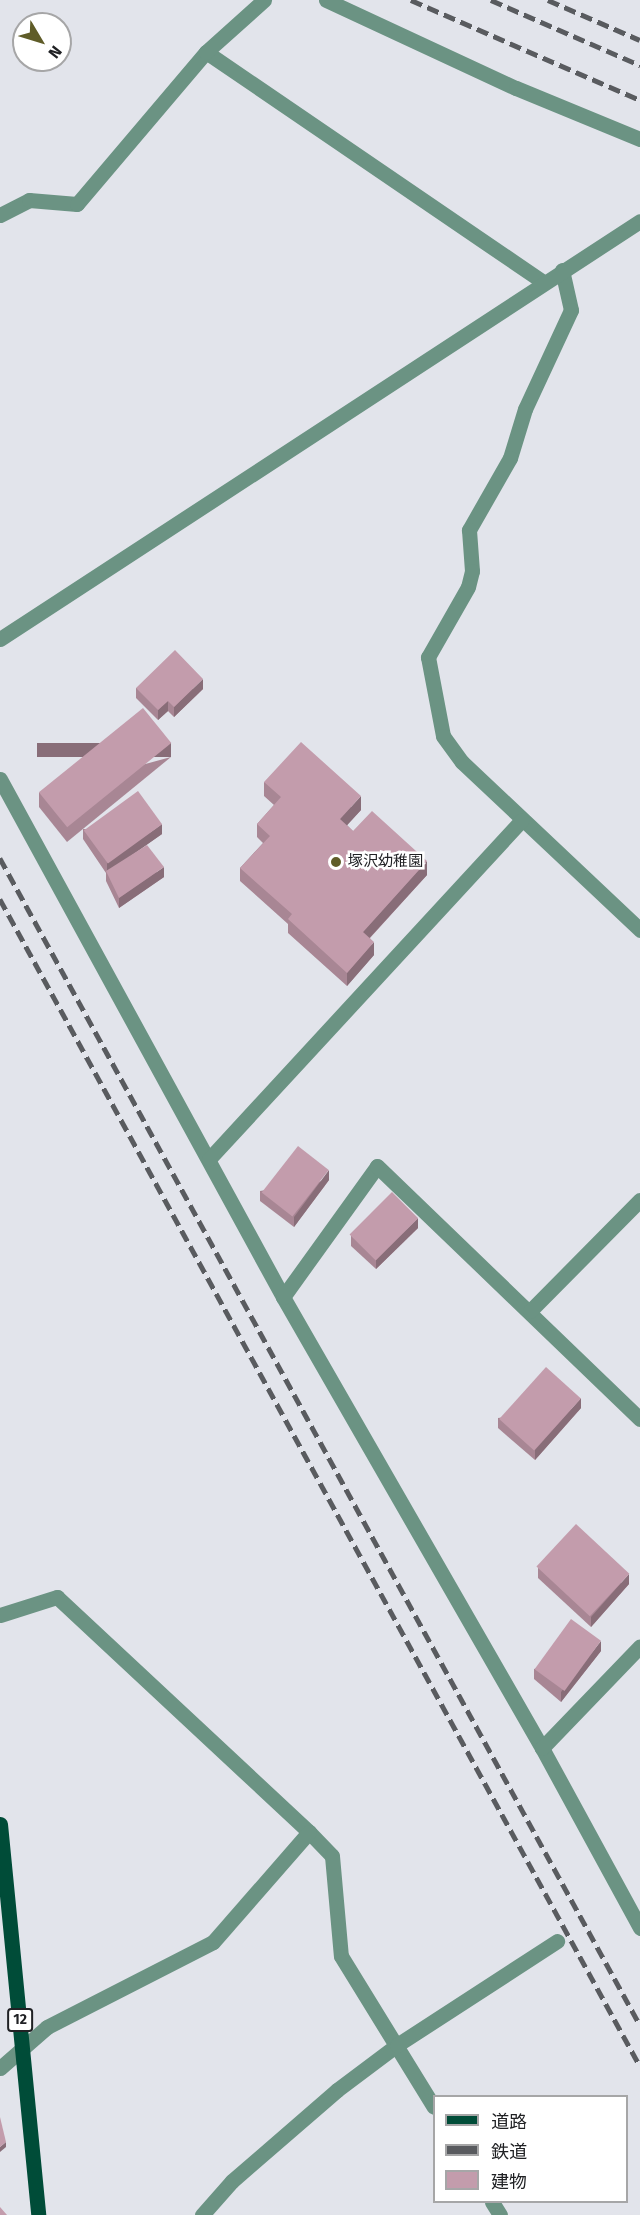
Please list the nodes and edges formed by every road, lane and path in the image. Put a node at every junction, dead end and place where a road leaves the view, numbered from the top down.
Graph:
1 (264, 0) edge
2 (326, 0) edge
3 (206, 52) junction
4 (640, 139) edge
5 (0, 214) edge
6 (640, 221) edge
7 (562, 270) junction
8 (543, 282) junction
9 (0, 639) edge
10 (0, 779) edge
11 (522, 820) junction
12 (640, 930) edge
13 (209, 1159) junction
14 (640, 1200) edge
15 (283, 1297) junction
16 (530, 1311) junction
17 (640, 1419) edge
18 (0, 1615) edge
19 (640, 1646) edge
20 (542, 1748) junction
21 (0, 1824) edge
22 (309, 1832) junction
23 (640, 1928) edge
24 (557, 1941) dead end
25 (397, 2045) junction
26 (22, 2048) junction
27 (0, 2068) edge
28 (433, 2104) edge
29 (38, 2215) edge
30 (202, 2215) edge

1 - 3 street
2 - 4 street
3 - 5 street
3 - 8 street
6 - 7 street
7 - 8 street
7 - 11 street
8 - 9 street
10 - 13 street
11 - 12 street
11 - 13 street
13 - 15 street
14 - 16 street
15 - 16 street
15 - 20 street
16 - 17 street
18 - 22 street
19 - 20 street
20 - 23 street
21 - 26 main road, 12
22 - 25 street
22 - 26 street
24 - 25 street
25 - 28 street
25 - 30 street
26 - 27 street
26 - 29 main road, 12

